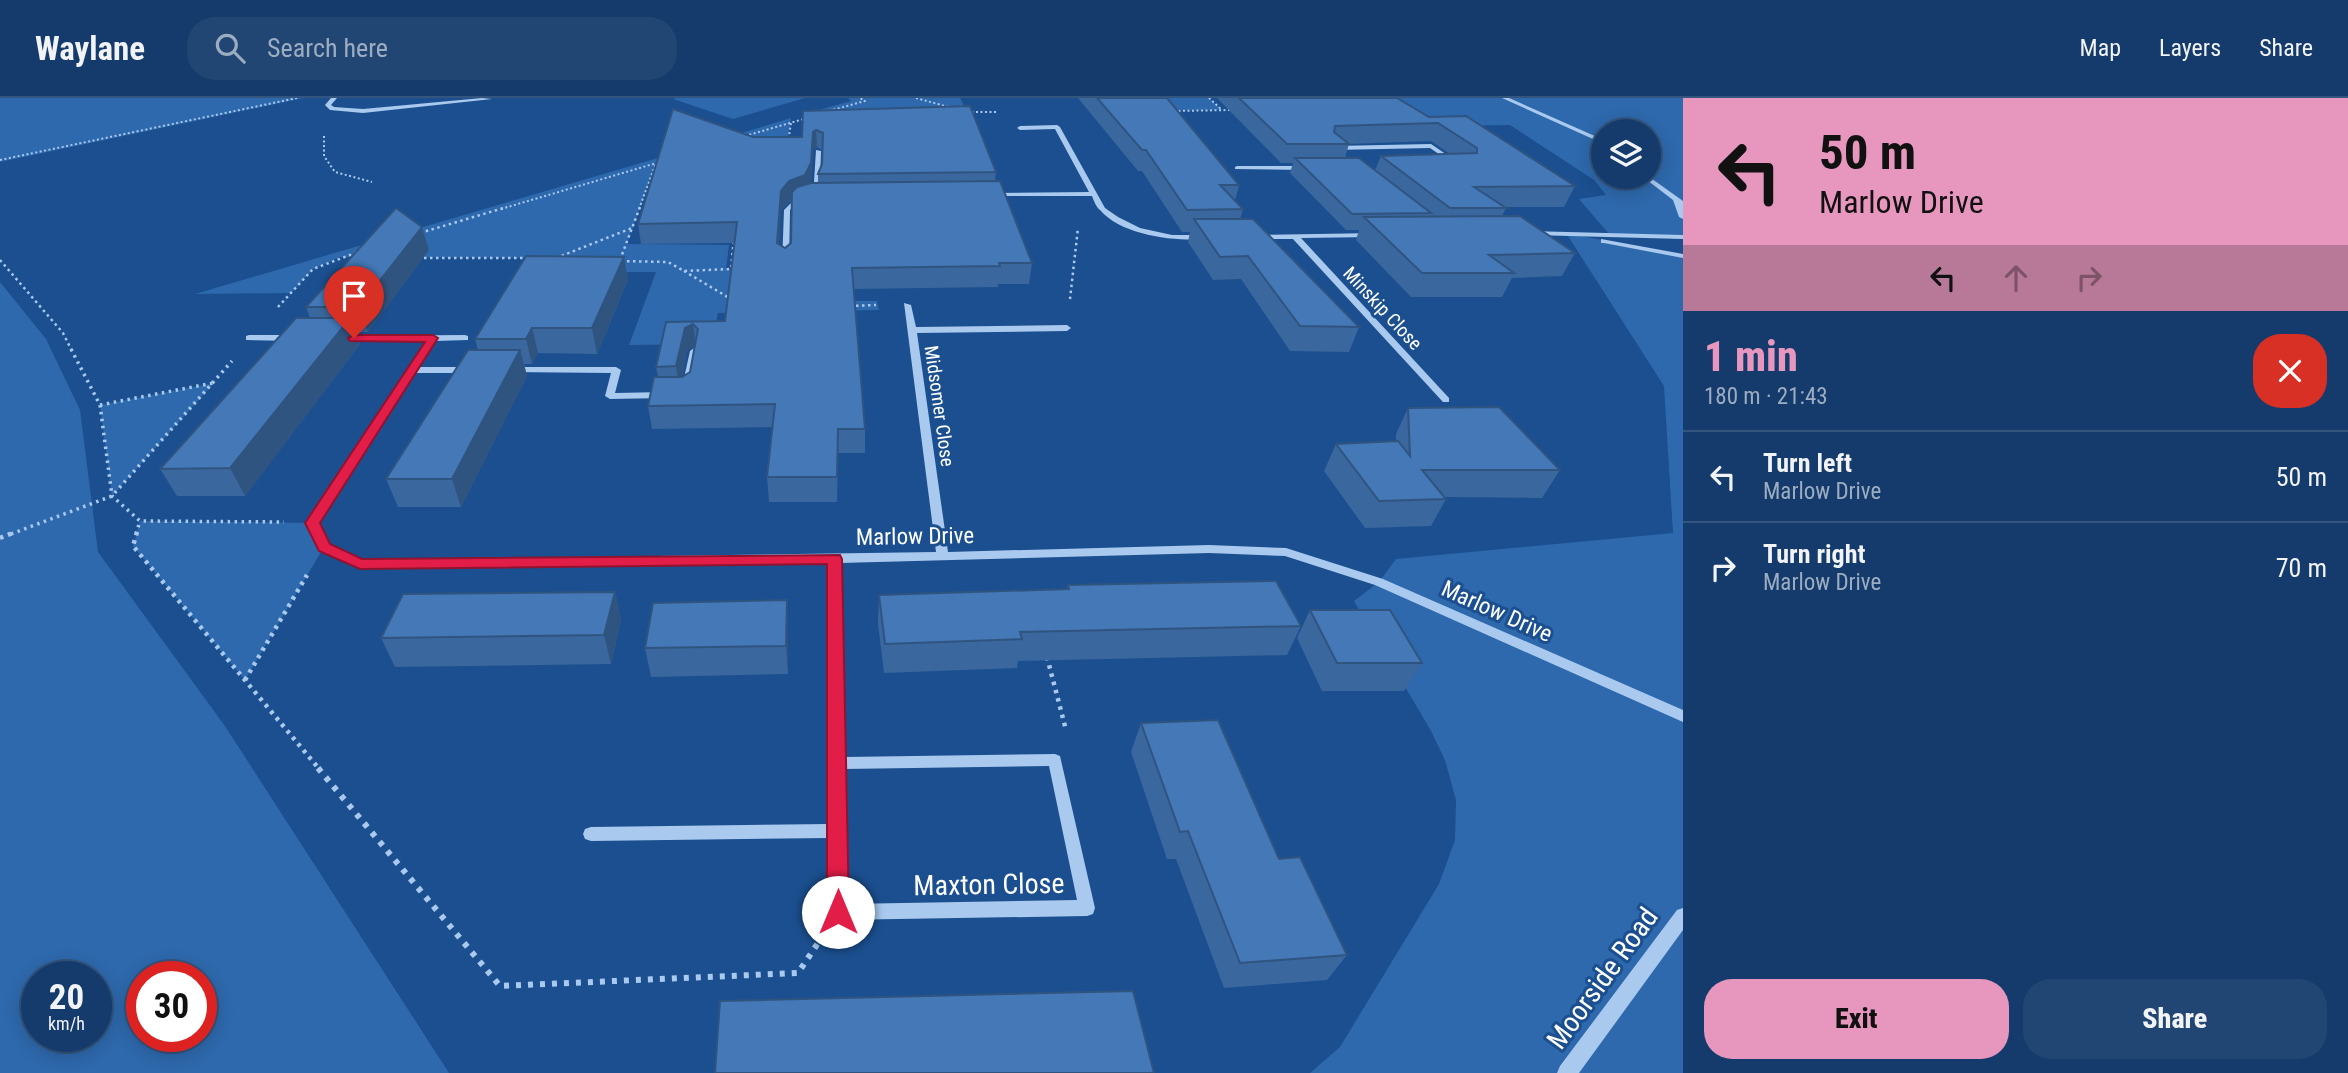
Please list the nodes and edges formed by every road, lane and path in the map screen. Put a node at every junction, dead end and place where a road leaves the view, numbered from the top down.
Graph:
1 (297, 98) edge
2 (334, 98) edge
3 (860, 98) edge
4 (916, 98) edge
5 (1209, 98) edge
6 (1504, 98) edge
7 (489, 99) edge
8 (328, 105) junction
9 (954, 109) edge
10 (1222, 110) junction
11 (1232, 110) dead end
12 (1174, 111) edge
13 (841, 112) edge
14 (1007, 112) dead end
15 (967, 113) edge
16 (815, 116) edge
17 (791, 123) junction
18 (1020, 128) dead end
19 (1591, 137) edge
20 (742, 138) edge
21 (788, 144) edge
22 (818, 150) edge
23 (1339, 154) edge
24 (0, 160) edge
25 (668, 160) edge
26 (656, 163) junction
27 (1237, 168) dead end
28 (1316, 168) edge
29 (1452, 170) edge
30 (372, 182) dead end
31 (1661, 188) edge
32 (1094, 194) junction
33 (986, 195) edge
34 (810, 197) junction
35 (824, 197) edge
36 (1680, 202) edge
37 (1102, 209) junction
38 (1683, 217) edge
39 (634, 227) junction
40 (1527, 233) edge
41 (1566, 233) junction
42 (419, 234) edge
43 (735, 235) edge
44 (1387, 235) edge
45 (1213, 237) edge
46 (1241, 237) edge
47 (1296, 237) junction
48 (1683, 237) edge
49 (366, 250) edge
50 (1683, 250) edge
51 (1683, 256) edge
52 (340, 257) junction
53 (358, 257) edge
54 (414, 258) edge
55 (531, 258) edge
56 (568, 259) edge
57 (0, 260) edge
58 (785, 264) edge
59 (313, 269) dead end
60 (684, 271) junction
61 (736, 301) edge
62 (907, 305) joint
63 (840, 306) edge
64 (1066, 328) joint
65 (912, 330) junction
66 (249, 338) dead end
67 (301, 338) edge
68 (328, 338) edge
69 (433, 338) junction
70 (465, 338) dead end
71 (694, 351) edge
72 (411, 370) junction
73 (479, 370) edge
74 (493, 370) edge
75 (223, 373) dead end
76 (214, 383) junction
77 (673, 395) edge
78 (685, 395) edge
79 (1447, 400) dead end
80 (100, 405) junction
81 (112, 496) junction
82 (140, 521) junction
83 (312, 523) junction
84 (0, 538) edge
85 (324, 547) junction
86 (943, 557) junction
87 (834, 559) junction
88 (1045, 649) edge
89 (245, 680) junction
90 (1683, 716) edge
91 (1055, 760) junction
92 (838, 763) junction
93 (838, 831) junction
94 (591, 834) dead end
95 (838, 912) junction
96 (1683, 916) edge
97 (1567, 1073) edge

1 - 24 path
2 - 8 street
3 - 13 path
4 - 9 path
5 - 10 path
6 - 19 street
7 - 8 street
8 - 30 path
10 - 11 path
10 - 12 path
14 - 15 path
16 - 17 path
17 - 20 path
17 - 21 path
18 - 32 street
22 - 34 street
23 - 29 street
25 - 26 path
26 - 39 path
26 - 42 path
27 - 28 street
31 - 36 street
32 - 33 street
32 - 37 street
34 - 35 street
34 - 58 street
36 - 38 street
37 - 45 street
37 - 64 path
39 - 56 path
39 - 60 path
40 - 41 street
41 - 48 street
41 - 51 street
43 - 60 path
44 - 47 street
46 - 47 street
47 - 79 street, Minskip Close
48 - 50 street
49 - 52 path
52 - 53 path
52 - 59 path
54 - 55 path
57 - 80 path
60 - 61 path
62 - 63 path
62 - 65 street
64 - 65 street, Midsomer Close
65 - 86 street, Midsomer Close
66 - 67 street
68 - 69 street
69 - 70 street
69 - 72 street
71 - 78 street
72 - 73 street
72 - 83 street
74 - 77 street
75 - 76 path
76 - 80 path
76 - 81 path
80 - 81 path
81 - 82 path
81 - 84 path
82 - 83 path
82 - 89 path
83 - 85 street
85 - 87 street, Marlow Drive
85 - 89 path
86 - 87 street, Marlow Drive
86 - 90 street, Marlow Drive
87 - 92 street
88 - 91 path
89 - 95 path
91 - 92 street
91 - 95 street, Maxton Close
92 - 93 street
93 - 94 street
93 - 95 street
96 - 97 street, Moorside Road

